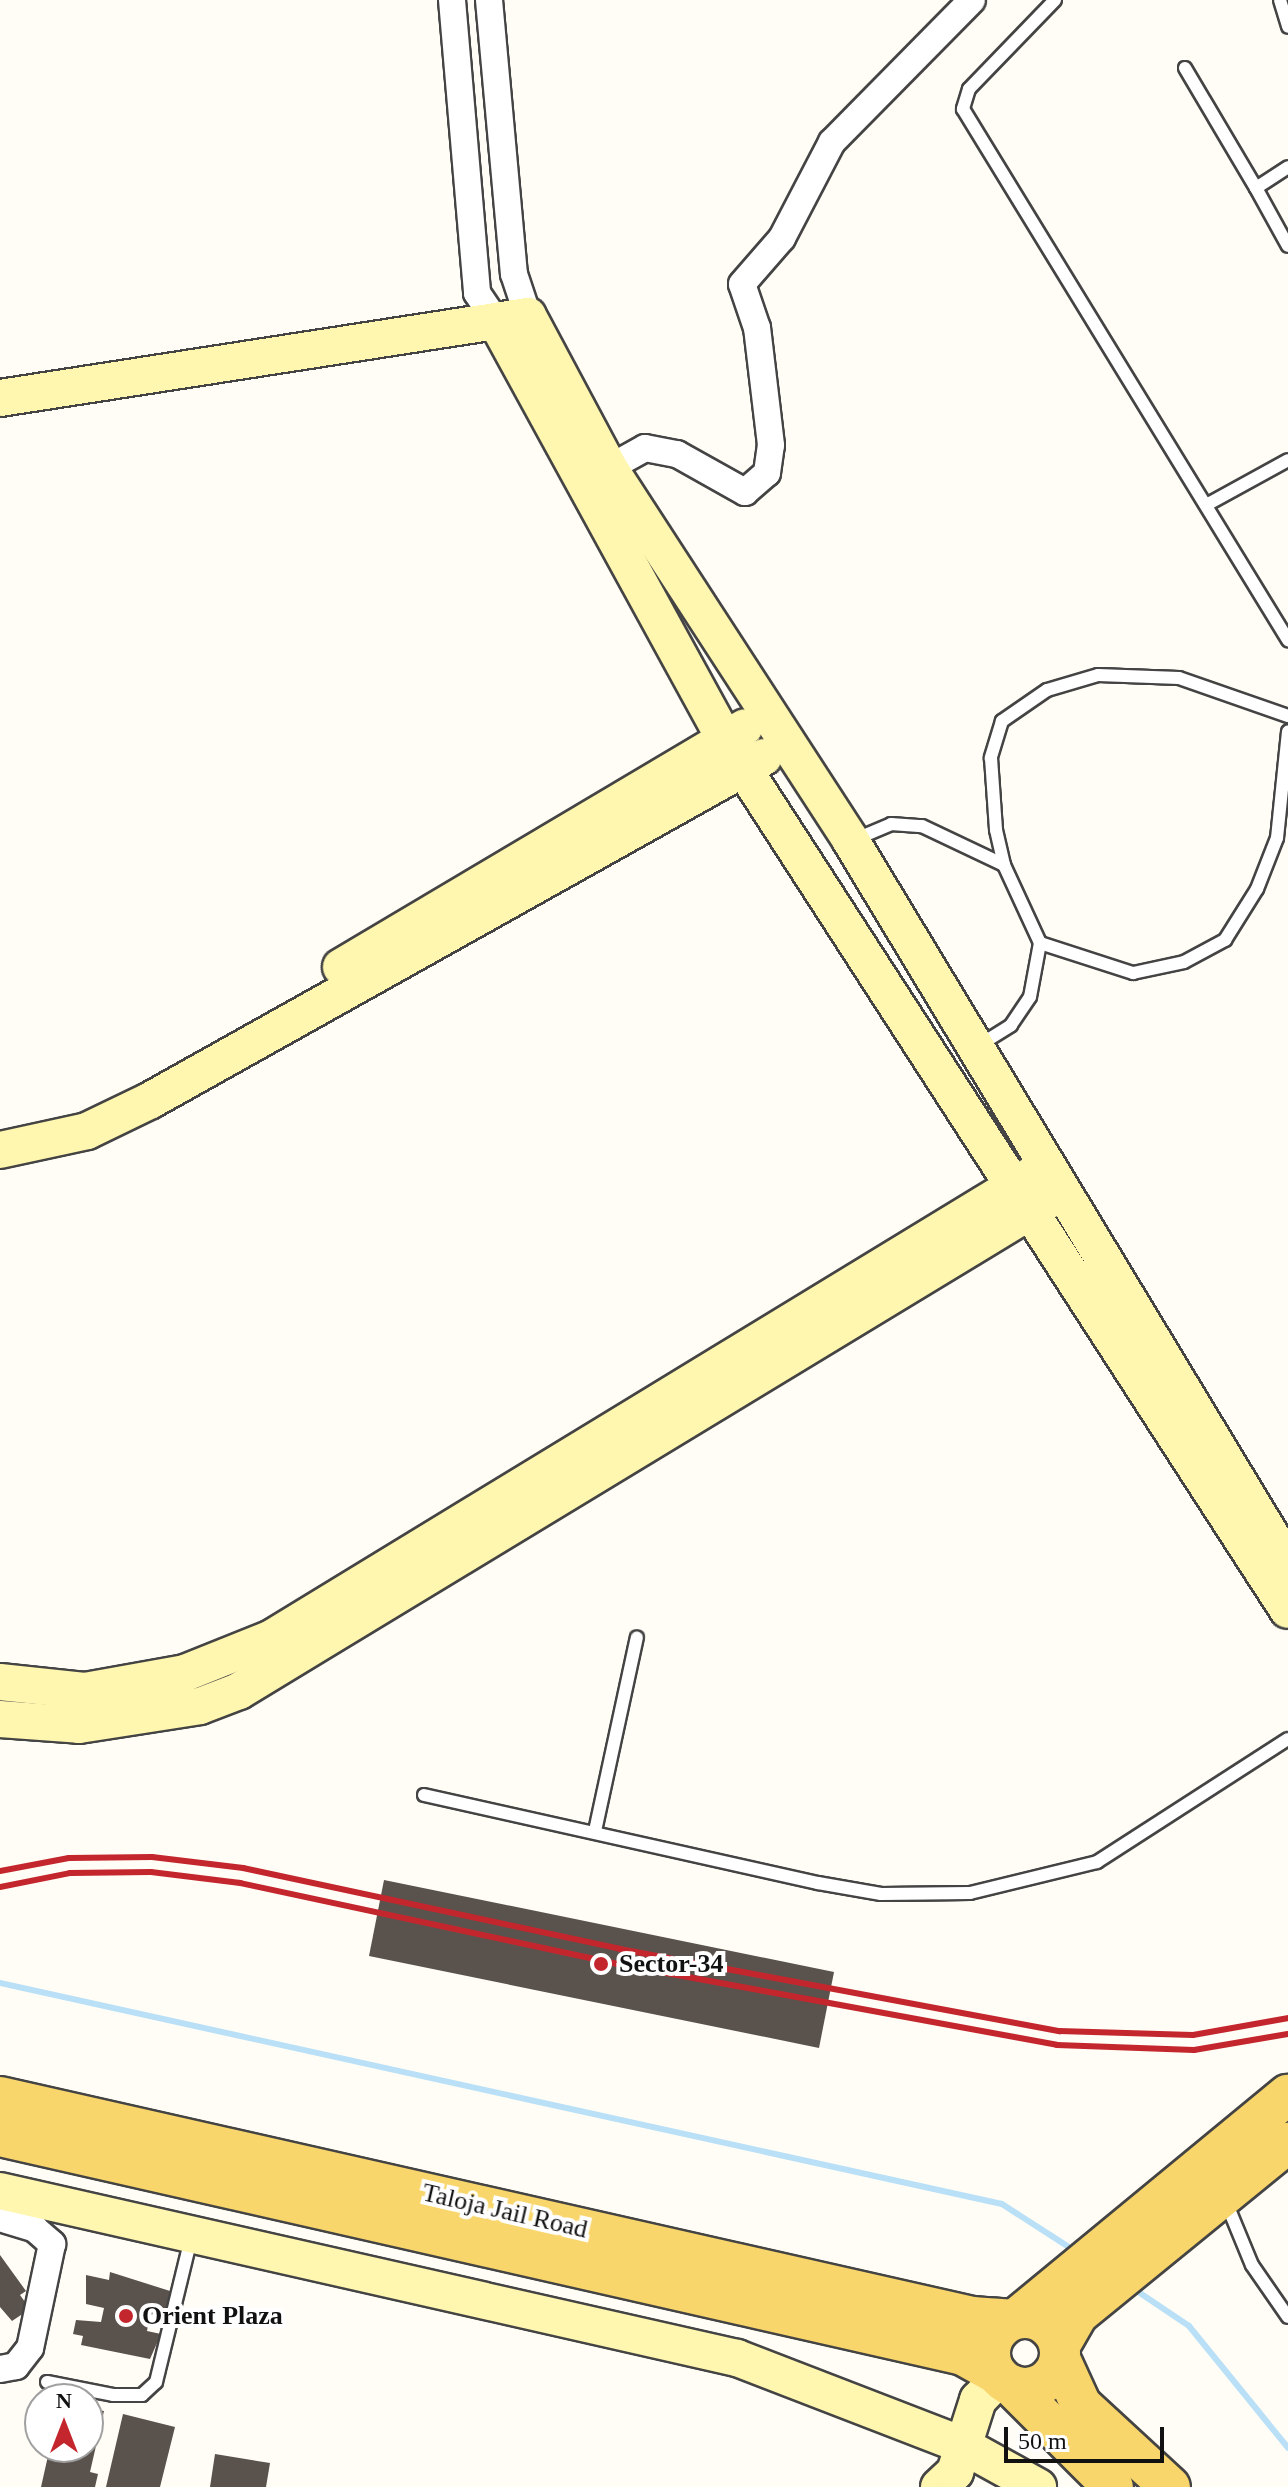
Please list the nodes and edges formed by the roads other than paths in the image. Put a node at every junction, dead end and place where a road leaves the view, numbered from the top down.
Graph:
1 (452, 0) edge
2 (489, 0) edge
3 (972, 0) edge
4 (1055, 0) edge
5 (1280, 0) edge
6 (1288, 27) edge
7 (1185, 68) dead end
8 (1288, 167) edge
9 (1256, 188) junction
10 (1288, 246) edge
11 (512, 320) junction
12 (0, 398) edge
13 (1288, 460) edge
14 (609, 468) junction
15 (1208, 504) junction
16 (1288, 640) edge
17 (1288, 716) edge
18 (776, 729) junction
19 (1288, 732) edge
20 (725, 740) junction
21 (745, 771) junction
22 (851, 841) junction
23 (1004, 865) junction
24 (1040, 943) junction
25 (978, 1046) junction
26 (0, 1127) edge
27 (0, 1150) edge
28 (1055, 1178) junction
29 (1013, 1184) junction
30 (1032, 1214) junction
31 (1288, 1564) edge
32 (1288, 1610) edge
33 (637, 1637) dead end
34 (0, 1682) edge
35 (0, 1719) edge
36 (1288, 1739) edge
37 (424, 1795) dead end
38 (595, 1831) junction
39 (1288, 2095) edge
40 (0, 2097) edge
41 (0, 2136) edge
42 (1288, 2143) edge
43 (0, 2191) edge
44 (1223, 2196) junction
45 (0, 2218) edge
46 (191, 2235) junction
47 (1288, 2317) edge
48 (1014, 2319) junction
49 (1060, 2352) junction
50 (0, 2369) edge
51 (1002, 2379) junction
52 (47, 2382) dead end
53 (962, 2445) junction
54 (939, 2487) edge
55 (1038, 2487) edge
56 (1113, 2487) edge
57 (1170, 2487) edge

1 - 11 street
2 - 11 street
3 - 14 street
4 - 15 lane
5 - 6 lane
7 - 9 lane
8 - 9 lane
9 - 10 lane
11 - 12 street
11 - 14 street
11 - 20 street
13 - 15 lane
14 - 18 street
15 - 16 lane
17 - 23 lane
18 - 20 street
18 - 21 street
18 - 22 street
19 - 24 lane
20 - 21 street
20 - 26 street
21 - 27 street
21 - 29 street
22 - 23 lane
22 - 25 street
23 - 24 lane
24 - 25 lane
25 - 28 street
28 - 29 street
28 - 30 street
28 - 31 street
29 - 30 street
29 - 34 street
30 - 32 street
30 - 35 street
33 - 38 lane
36 - 38 lane
37 - 38 lane
39 - 48 main road
40 - 48 main road, Taloja Jail Road
41 - 51 main road, Taloja Jail Road
42 - 44 main road
43 - 46 street
44 - 47 lane
44 - 49 main road
45 - 50 street
46 - 52 lane
46 - 53 street
48 - 49 main road
48 - 51 main road
49 - 51 main road
49 - 57 main road
51 - 53 street
51 - 56 main road, Taloja Jail Road
53 - 54 street
53 - 55 street

